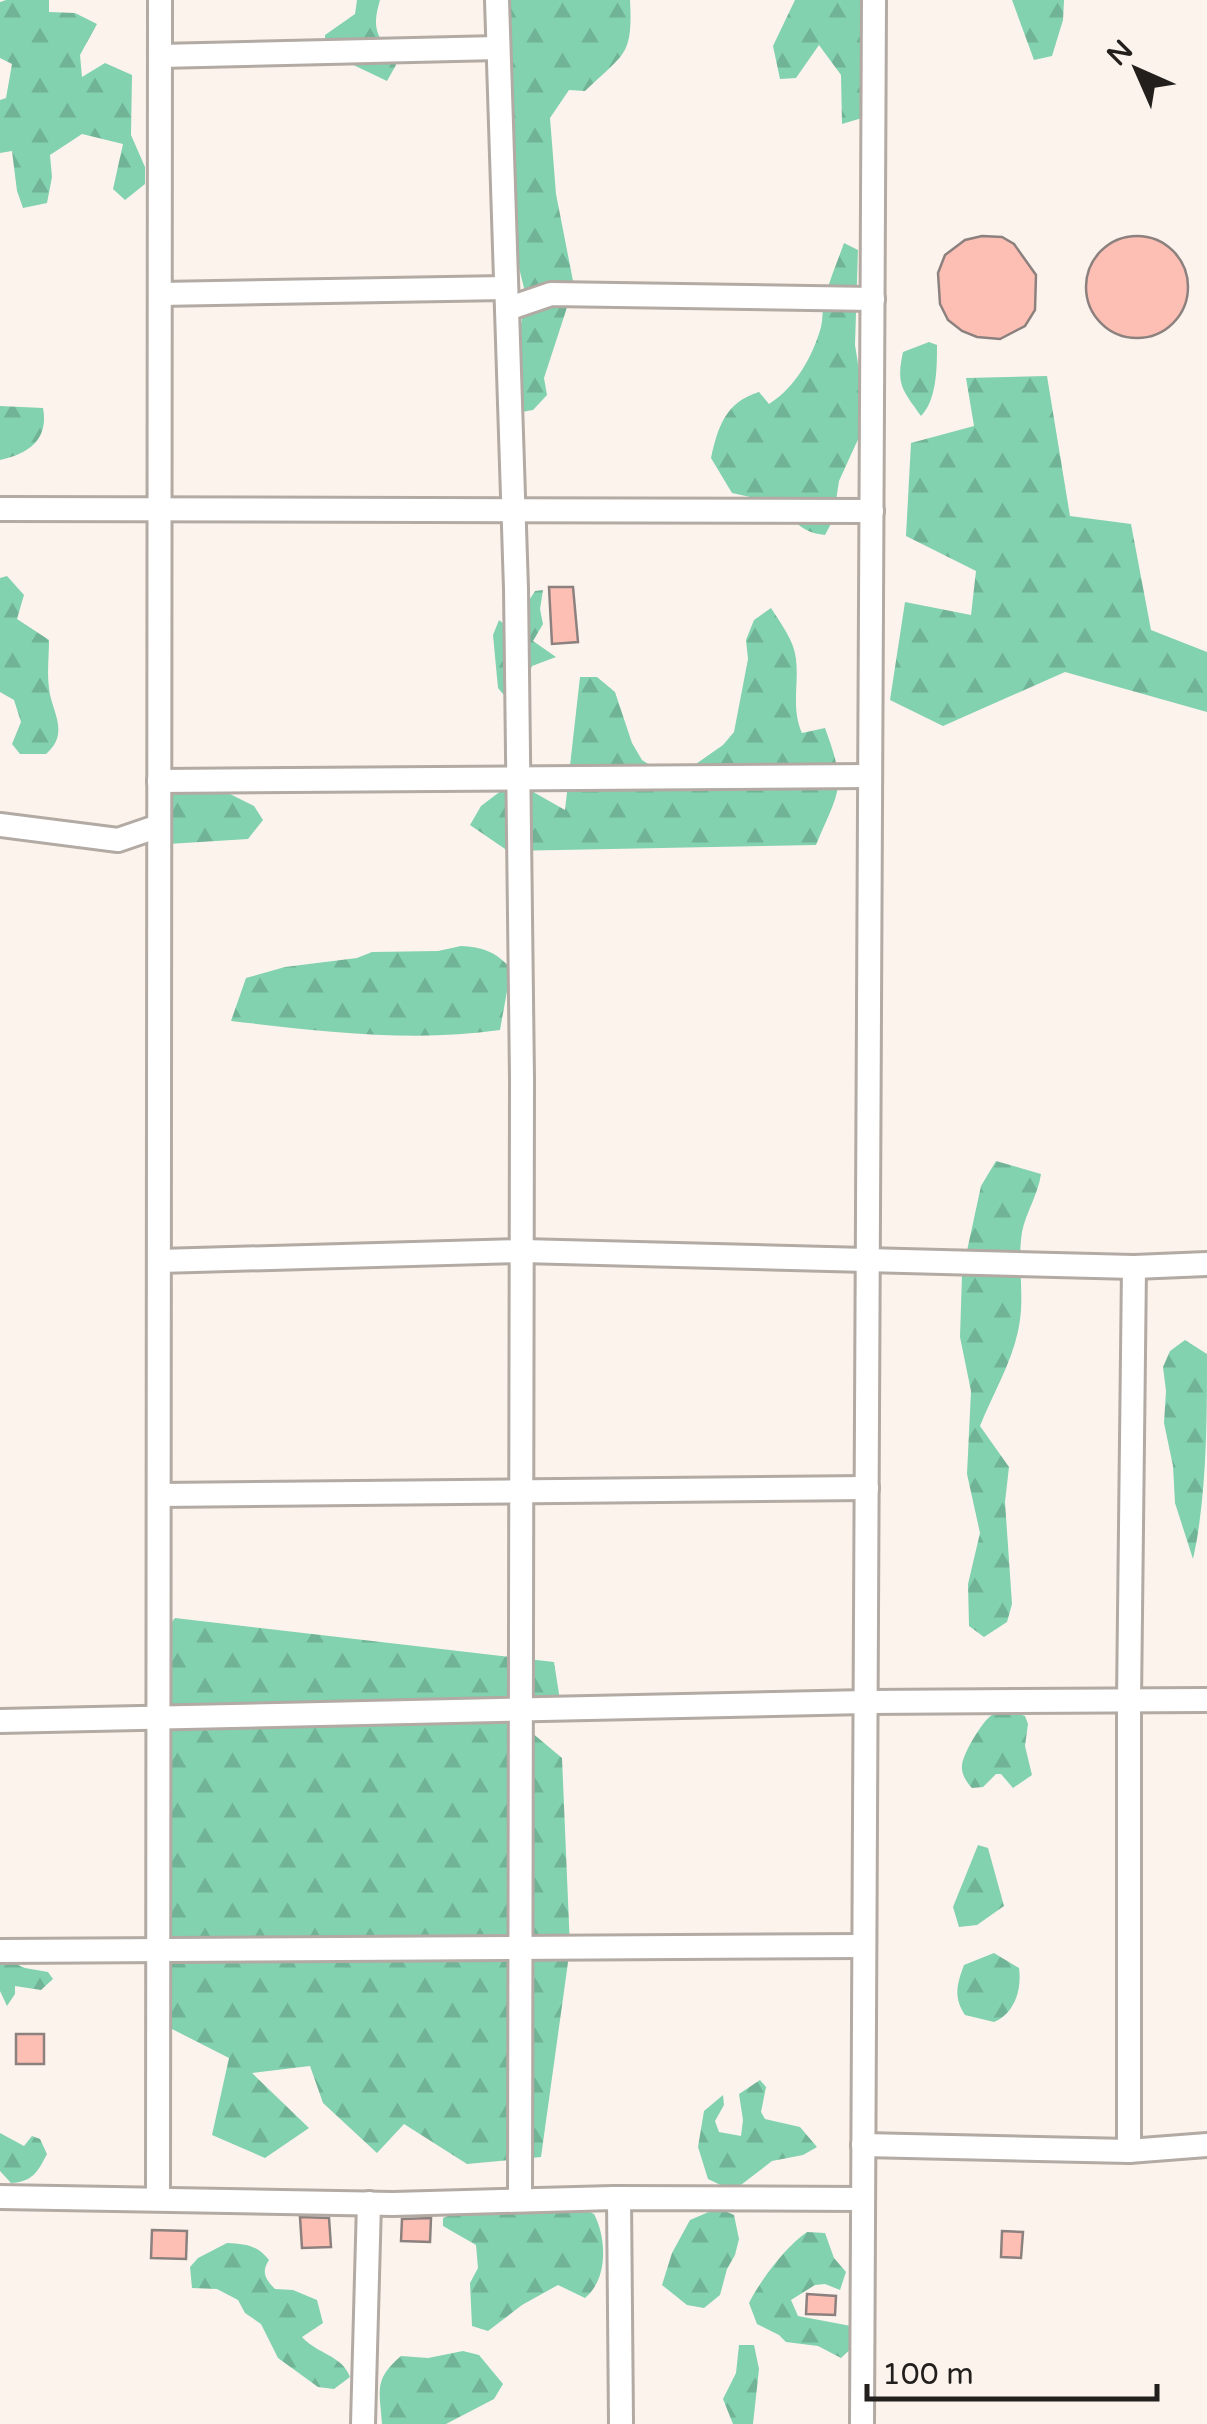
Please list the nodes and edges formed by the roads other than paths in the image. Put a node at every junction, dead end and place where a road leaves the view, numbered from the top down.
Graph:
1 (160, 0) edge
2 (497, 0) edge
3 (874, 0) edge
4 (498, 48) junction
5 (160, 56) junction
6 (160, 294) junction
7 (506, 299) junction
8 (873, 300) junction
9 (0, 509) edge
10 (159, 510) junction
11 (513, 510) junction
12 (872, 511) junction
13 (870, 776) junction
14 (518, 778) junction
15 (159, 781) junction
16 (0, 824) edge
17 (159, 826) junction
18 (522, 1251) junction
19 (868, 1260) junction
20 (159, 1261) junction
21 (1207, 1264) edge
22 (1134, 1266) junction
23 (867, 1488) junction
24 (522, 1492) junction
25 (159, 1495) junction
26 (1207, 1700) edge
27 (1129, 1701) junction
28 (866, 1702) junction
29 (521, 1710) junction
30 (158, 1718) junction
31 (0, 1721) edge
32 (864, 1946) junction
33 (520, 1948) junction
34 (0, 1950) edge
35 (158, 1950) junction
36 (863, 2145) junction
37 (1207, 2145) edge
38 (1129, 2150) junction
39 (0, 2197) edge
40 (620, 2198) junction
41 (158, 2199) junction
42 (863, 2199) junction
43 (520, 2200) junction
44 (369, 2202) junction
45 (363, 2424) edge
46 (622, 2424) edge
47 (862, 2424) edge

1 - 5 street
2 - 4 street
3 - 8 street
4 - 5 street
4 - 7 street
5 - 6 street
6 - 7 street
6 - 10 street
7 - 8 street
7 - 11 street
8 - 12 street
9 - 10 street
10 - 11 street
10 - 15 street
11 - 12 street
11 - 14 street
12 - 13 street
13 - 14 street
13 - 19 street
14 - 15 street
14 - 18 street
15 - 17 street
16 - 17 street
17 - 20 street
18 - 19 street
18 - 20 street
18 - 24 street
19 - 22 street
19 - 23 street
20 - 25 street
21 - 22 street
22 - 27 street
23 - 24 street
23 - 28 street
24 - 25 street
24 - 29 street
25 - 30 street
26 - 27 street
27 - 28 street
27 - 38 street
28 - 29 street
28 - 32 street
29 - 30 street
29 - 33 street
30 - 31 street
30 - 35 street
32 - 33 street
32 - 36 street
33 - 35 street
33 - 43 street
34 - 35 street
35 - 41 street
36 - 38 street
36 - 42 street
37 - 38 street
39 - 41 street
40 - 42 street
40 - 43 street
40 - 46 street
41 - 44 street
42 - 47 street
43 - 44 street
44 - 45 street

